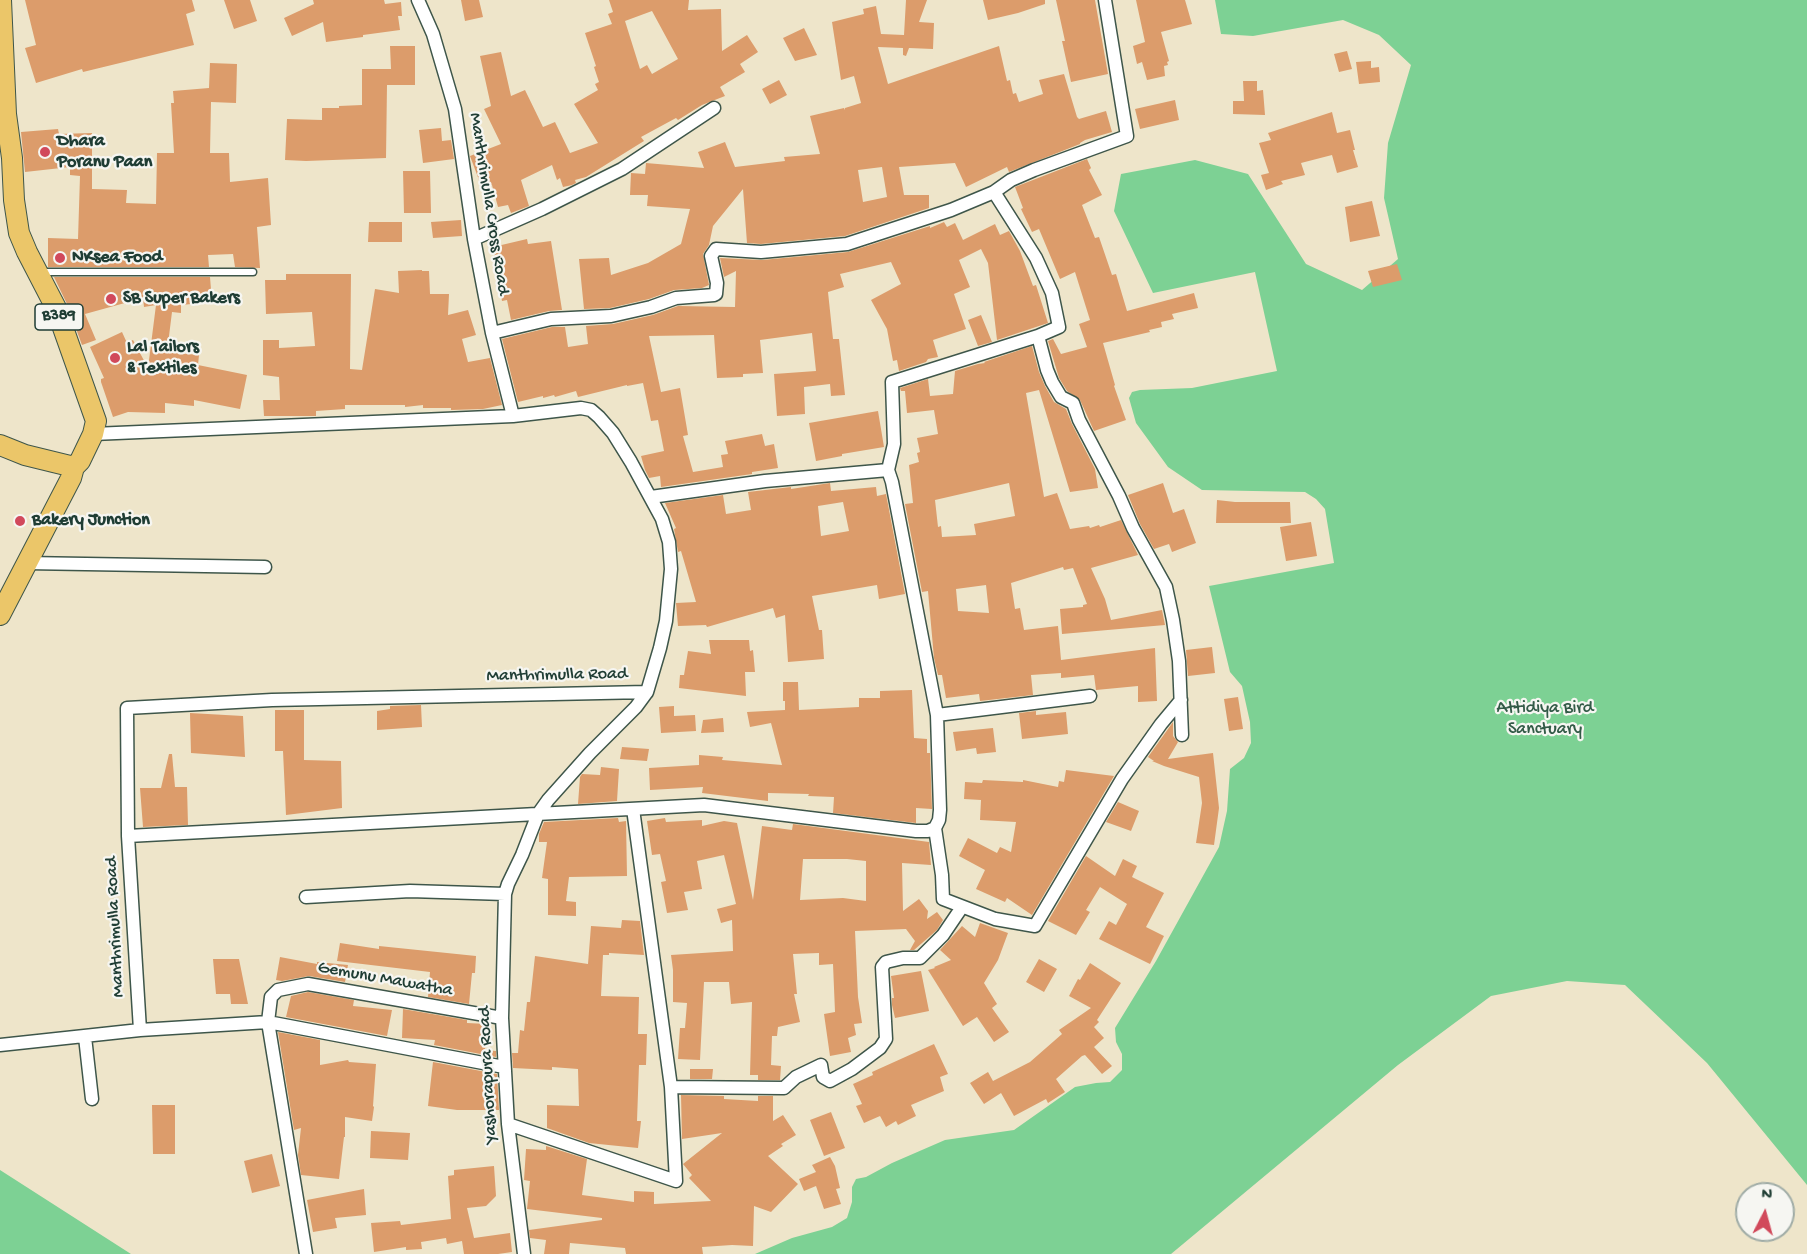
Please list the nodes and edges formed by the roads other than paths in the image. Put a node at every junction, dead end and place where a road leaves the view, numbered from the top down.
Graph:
1 (0, 0) edge
2 (418, 0) edge
3 (1105, 0) edge
4 (714, 108) dead end
5 (6, 158) edge
6 (994, 192) junction
7 (474, 239) junction
8 (38, 272) junction
9 (253, 272) dead end
10 (492, 333) junction
11 (1038, 336) junction
12 (513, 416) junction
13 (93, 434) junction
14 (0, 445) edge
15 (74, 468) junction
16 (888, 470) junction
17 (651, 497) junction
18 (26, 562) junction
19 (265, 567) dead end
20 (0, 615) edge
21 (647, 692) junction
22 (1090, 696) dead end
23 (1181, 700) junction
24 (937, 715) junction
25 (1182, 735) dead end
26 (633, 809) junction
27 (538, 814) junction
28 (935, 828) junction
29 (128, 836) junction
30 (505, 894) junction
31 (306, 897) dead end
32 (962, 907) junction
33 (502, 1018) junction
34 (267, 1022) junction
35 (140, 1030) junction
36 (86, 1036) junction
37 (0, 1045) edge
38 (504, 1067) junction
39 (671, 1087) junction
40 (92, 1099) dead end
41 (507, 1124) junction
42 (306, 1254) edge
43 (524, 1254) edge

1 - 5 main road, B389
2 - 7 street, Manthrimulla Cross Road
3 - 6 street
4 - 7 street
5 - 8 main road, B389
6 - 10 street
6 - 11 street
7 - 10 street, Manthrimulla Cross Road
8 - 9 lane
8 - 13 main road, B389
10 - 12 street, Manthrimulla Cross Road
11 - 16 street
11 - 23 street
12 - 13 street, Manthrimulla Road
12 - 17 street, Manthrimulla Road
13 - 15 main road
14 - 15 main road
15 - 18 main road
16 - 17 street
16 - 24 street
17 - 21 street, Manthrimulla Road
18 - 19 street
18 - 20 main road
21 - 27 street
21 - 29 street, Manthrimulla Road
22 - 24 street
23 - 25 street
23 - 32 street
24 - 28 street
26 - 27 street
26 - 28 street
26 - 39 street
27 - 29 street
27 - 30 street
28 - 32 street
29 - 35 street, Manthrimulla Road
30 - 31 street
30 - 33 street, Yashorapura Road
32 - 39 street
33 - 34 street, Gemunu Mawatha
33 - 38 street, Yashorapura Road
34 - 35 street
34 - 38 street
34 - 42 street
35 - 36 street
36 - 37 street
36 - 40 street
38 - 41 street, Yashorapura Road
39 - 41 street
41 - 43 street, Yashorapura Road

